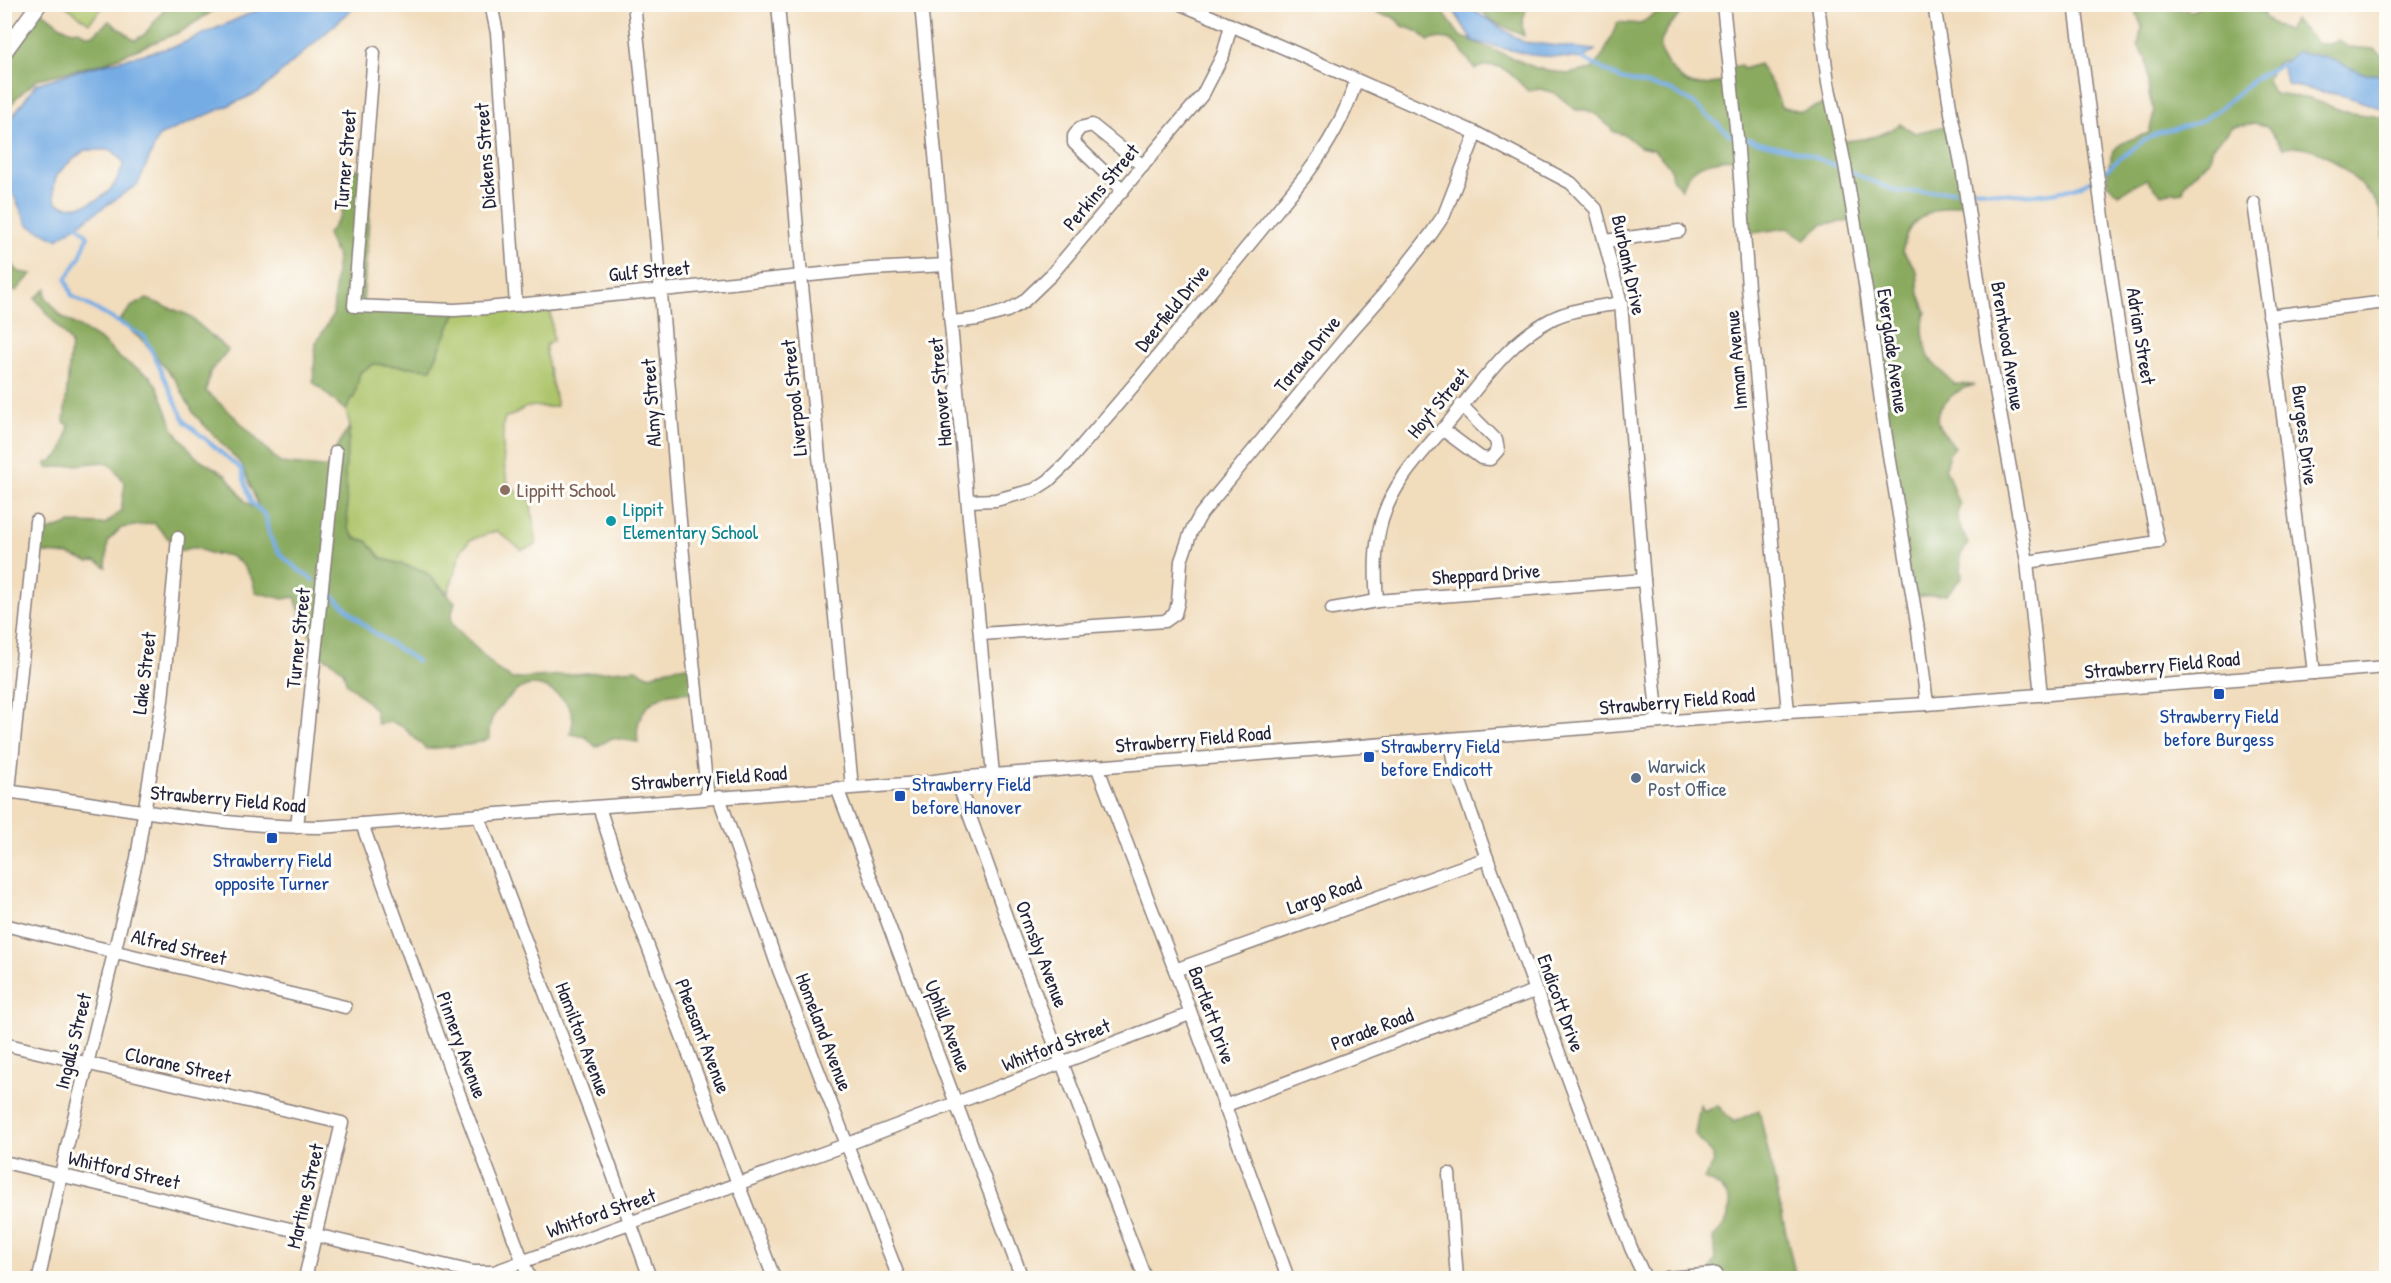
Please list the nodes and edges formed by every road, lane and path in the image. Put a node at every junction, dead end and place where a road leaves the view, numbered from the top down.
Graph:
1 (39, 4) edge
2 (491, 4) edge
3 (634, 4) edge
4 (778, 4) edge
5 (921, 4) edge
6 (1181, 4) edge
7 (1723, 4) edge
8 (1818, 4) edge
9 (1934, 4) edge
10 (2074, 4) edge
11 (1231, 25) junction
12 (4, 52) edge
13 (374, 53) dead end
14 (1356, 81) junction
15 (1476, 133) junction
16 (1143, 166) junction
17 (1123, 190) junction
18 (2254, 203) dead end
19 (1679, 231) dead end
20 (1605, 240) junction
21 (946, 265) junction
22 (801, 276) junction
23 (661, 290) junction
24 (2386, 302) edge
25 (1621, 303) junction
26 (516, 305) junction
27 (354, 306) joint
28 (2269, 316) junction
29 (953, 322) junction
30 (1461, 405) junction
31 (1442, 429) junction
32 (336, 452) dead end
33 (968, 501) junction
34 (36, 521) dead end
35 (178, 538) dead end
36 (2027, 562) junction
37 (1644, 580) junction
38 (1377, 601) junction
39 (1332, 609) dead end
40 (981, 634) junction
41 (2386, 667) edge
42 (2314, 673) junction
43 (2041, 695) junction
44 (1927, 704) junction
45 (1788, 711) junction
46 (1658, 722) junction
47 (1450, 739) junction
48 (1097, 766) junction
49 (993, 775) junction
50 (956, 778) junction
51 (852, 787) junction
52 (837, 788) junction
53 (7, 791) edge
54 (714, 797) junction
55 (599, 807) junction
56 (143, 812) junction
57 (478, 815) junction
58 (362, 824) junction
59 (297, 827) junction
60 (1487, 858) junction
61 (4, 926) edge
62 (116, 951) junction
63 (1175, 970) junction
64 (1535, 991) junction
65 (345, 1007) dead end
66 (1190, 1014) junction
67 (4, 1044) edge
68 (88, 1063) junction
69 (1064, 1064) junction
70 (957, 1103) junction
71 (1224, 1106) junction
72 (342, 1123) joint
73 (848, 1144) junction
74 (4, 1162) edge
75 (1449, 1174) dead end
76 (60, 1175) junction
77 (738, 1184) junction
78 (631, 1223) junction
79 (316, 1234) junction
80 (523, 1262) junction
81 (1716, 1274) dead end
82 (39, 1278) edge
83 (305, 1278) edge
84 (529, 1278) edge
85 (650, 1278) edge
86 (774, 1278) edge
87 (899, 1278) edge
88 (1022, 1278) edge
89 (1145, 1278) edge
90 (1287, 1278) edge
91 (1457, 1278) edge
92 (1645, 1278) edge
93 (1666, 1278) edge

1 - 12 main road
2 - 26 street, Dickens Street
3 - 23 street, Almy Street
4 - 22 street, Liverpool Street
5 - 21 street, Hanover Street
6 - 11 street, Burbank Drive
7 - 45 street, Inman Avenue
8 - 44 street, Everglade Avenue
9 - 36 street, Brentwood Avenue
10 - 36 street, Adrian Street
11 - 14 street, Burbank Drive
11 - 16 street, Perkins Street
13 - 27 street, Turner Street
14 - 15 street, Burbank Drive
14 - 33 street, Deerfield Drive
15 - 20 street, Burbank Drive
15 - 40 street, Tarawa Drive
16 - 17 street, Perkins Street
16 - 17 street
17 - 29 street, Perkins Street
18 - 28 street, Burgess Drive
19 - 20 street
20 - 25 street, Burbank Drive
21 - 22 street, Gulf Street
21 - 29 street, Hanover Street
22 - 23 street, Gulf Street
22 - 51 street, Liverpool Street
23 - 26 street, Gulf Street
23 - 54 street, Almy Street
24 - 28 street
25 - 30 street, Hoyt Street
25 - 37 street, Burbank Drive
26 - 27 street, Gulf Street
28 - 42 street, Burgess Drive
29 - 33 street, Hanover Street
30 - 31 street, Hoyt Street
30 - 31 street
31 - 38 street, Hoyt Street
32 - 59 street, Turner Street
33 - 40 street, Hanover Street
34 - 53 street
35 - 56 street, Lake Street
36 - 43 street, Brentwood Avenue
37 - 38 street, Sheppard Drive
37 - 46 street, Burbank Drive
38 - 39 street, Sheppard Drive
40 - 49 street, Hanover Street
41 - 42 street, Strawberry Field Road
42 - 43 street, Strawberry Field Road
43 - 44 street, Strawberry Field Road
44 - 45 street, Strawberry Field Road
45 - 46 street, Strawberry Field Road
46 - 47 street, Strawberry Field Road
47 - 48 street, Strawberry Field Road
47 - 60 street, Endicott Drive
48 - 49 street, Strawberry Field Road
48 - 63 street, Bartlett Drive
49 - 50 street, Strawberry Field Road
50 - 51 street, Strawberry Field Road
50 - 69 street, Ormsby Avenue
51 - 52 street, Strawberry Field Road
52 - 54 street, Strawberry Field Road
52 - 70 street, Uphill Avenue
53 - 56 street, Strawberry Field Road
54 - 55 street, Strawberry Field Road
54 - 73 street, Homeland Avenue
55 - 57 street, Strawberry Field Road
55 - 77 street, Pheasant Avenue
56 - 59 street, Strawberry Field Road
56 - 62 street, Ingalls Street
57 - 58 street, Strawberry Field Road
57 - 78 street, Hamilton Avenue
58 - 59 street, Strawberry Field Road
58 - 80 street, Pinnery Avenue
60 - 63 street, Largo Road
60 - 64 street, Endicott Drive
61 - 62 street, Alfred Street
62 - 65 street, Alfred Street
62 - 68 street, Ingalls Street
63 - 66 street, Bartlett Drive
64 - 71 street, Parade Road
64 - 92 street, Endicott Drive
66 - 69 street, Whitford Street
66 - 71 street, Bartlett Drive
67 - 68 street, Clorane Street
68 - 72 street, Clorane Street
68 - 76 street, Ingalls Street
69 - 70 street, Whitford Street
69 - 89 street, Ormsby Avenue
70 - 73 street, Whitford Street
70 - 88 street, Uphill Avenue
71 - 90 street, Bartlett Drive
72 - 79 street, Martine Street
73 - 77 street, Whitford Street
73 - 87 street, Homeland Avenue
74 - 76 street, Whitford Street
75 - 91 street
76 - 79 street, Whitford Street
76 - 82 street, Ingalls Street
77 - 78 street, Whitford Street
77 - 86 street, Pheasant Avenue
78 - 80 street, Whitford Street
78 - 85 street, Hamilton Avenue
79 - 80 street, Whitford Street
79 - 83 street, Martine Street
80 - 84 street, Pinnery Avenue
81 - 93 street

